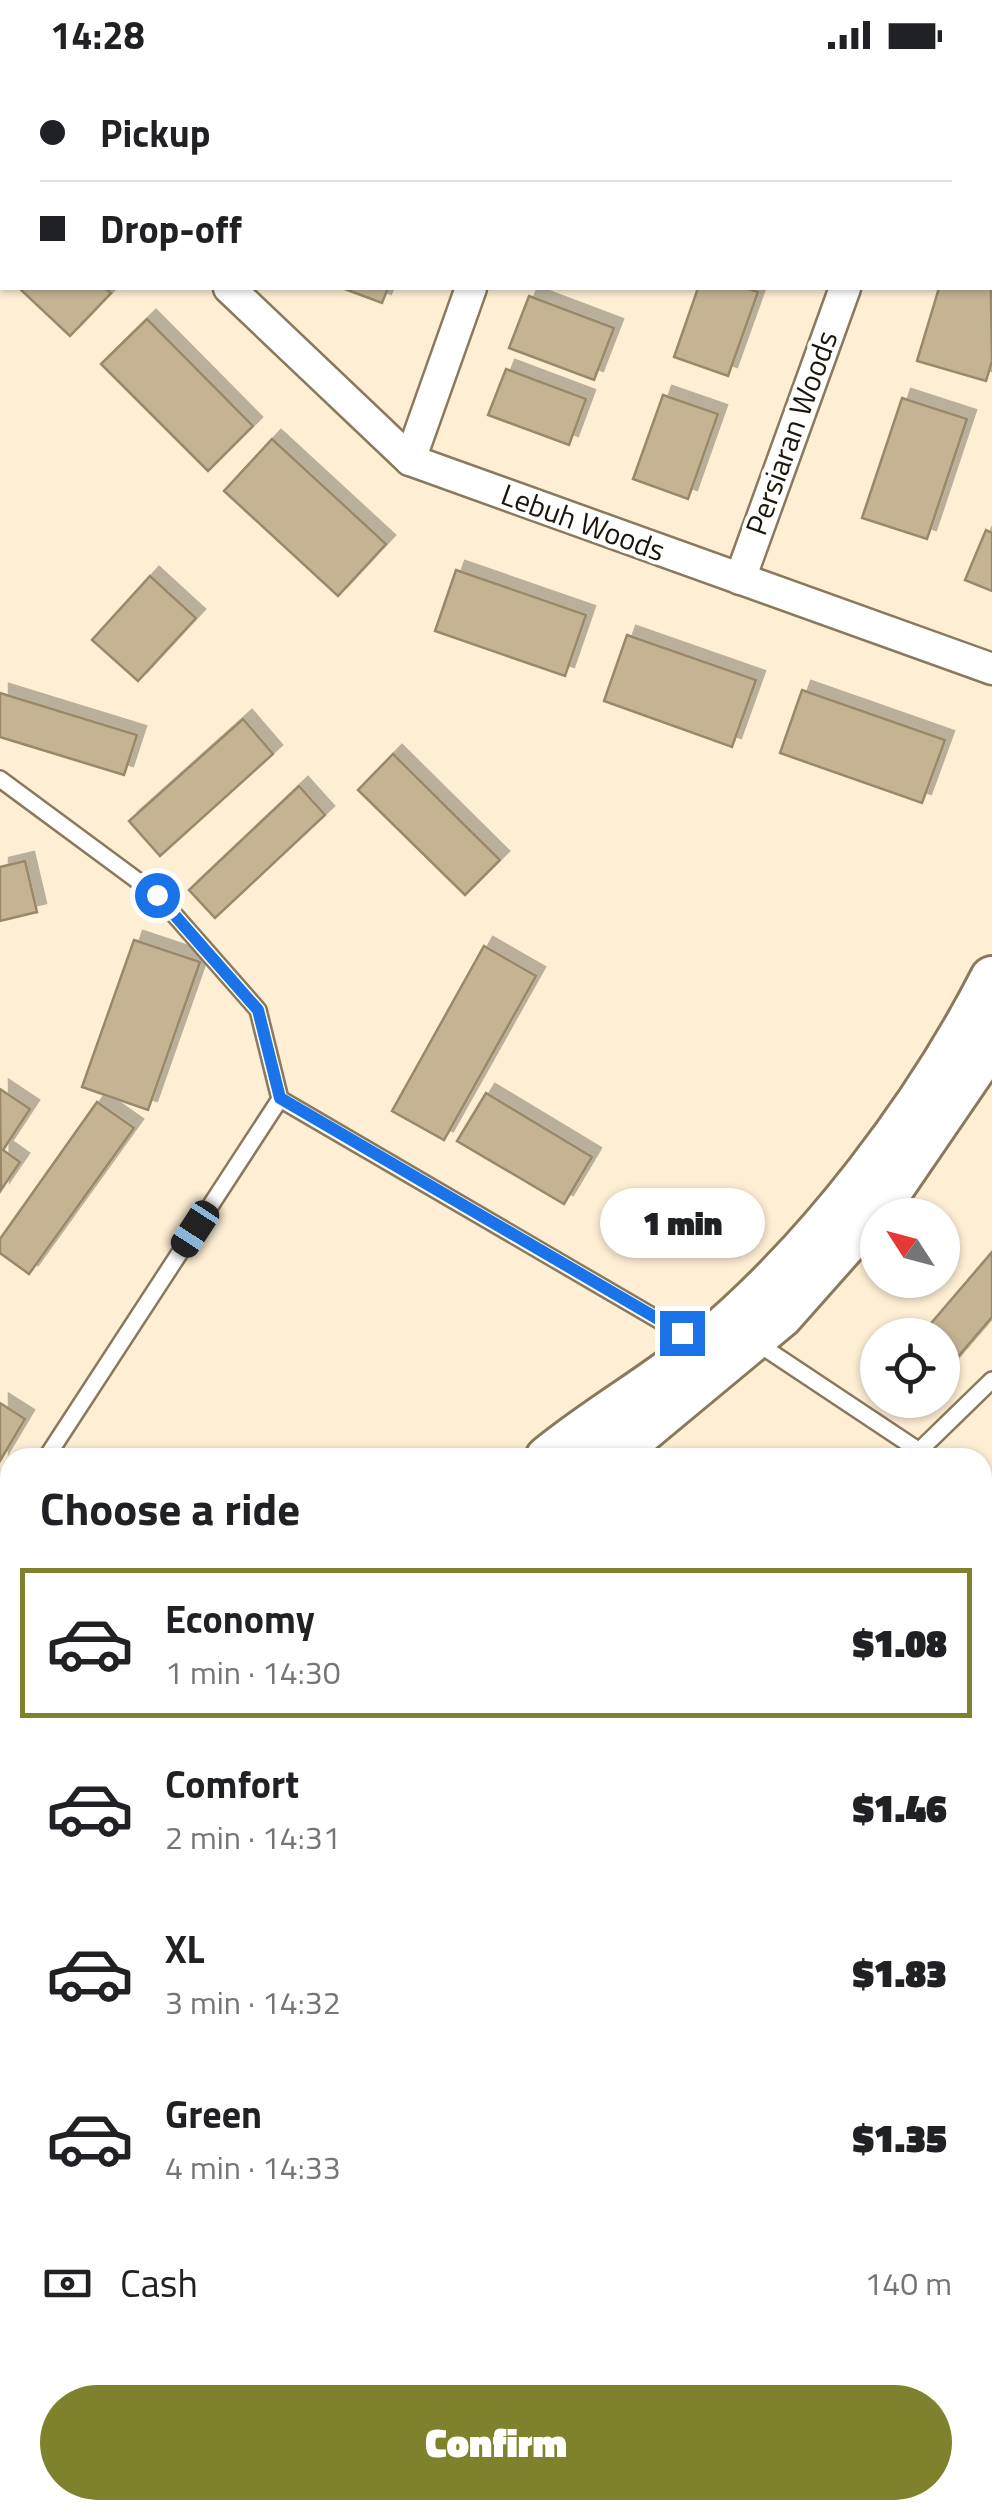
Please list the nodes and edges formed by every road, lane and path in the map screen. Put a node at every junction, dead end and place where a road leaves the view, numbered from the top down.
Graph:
1 (231, 290) edge
2 (471, 290) edge
3 (843, 290) edge
4 (410, 460) junction
5 (740, 579) junction
6 (992, 669) edge
7 (0, 779) edge
8 (992, 978) edge
9 (992, 1042) edge
10 (280, 1098) junction
11 (728, 1344) junction
12 (992, 1380) edge
13 (52, 1448) edge
14 (563, 1448) edge
15 (620, 1448) edge
16 (914, 1448) edge
17 (930, 1448) edge

1 - 4 street, Lebuh Woods
2 - 4 street
3 - 5 street, Persiaran Woods
4 - 5 street, Lebuh Woods
5 - 6 street, Lebuh Woods
7 - 10 lane
8 - 11 main road
9 - 11 main road
10 - 11 lane
10 - 13 lane
11 - 14 main road
11 - 15 main road
11 - 16 lane
12 - 17 lane

